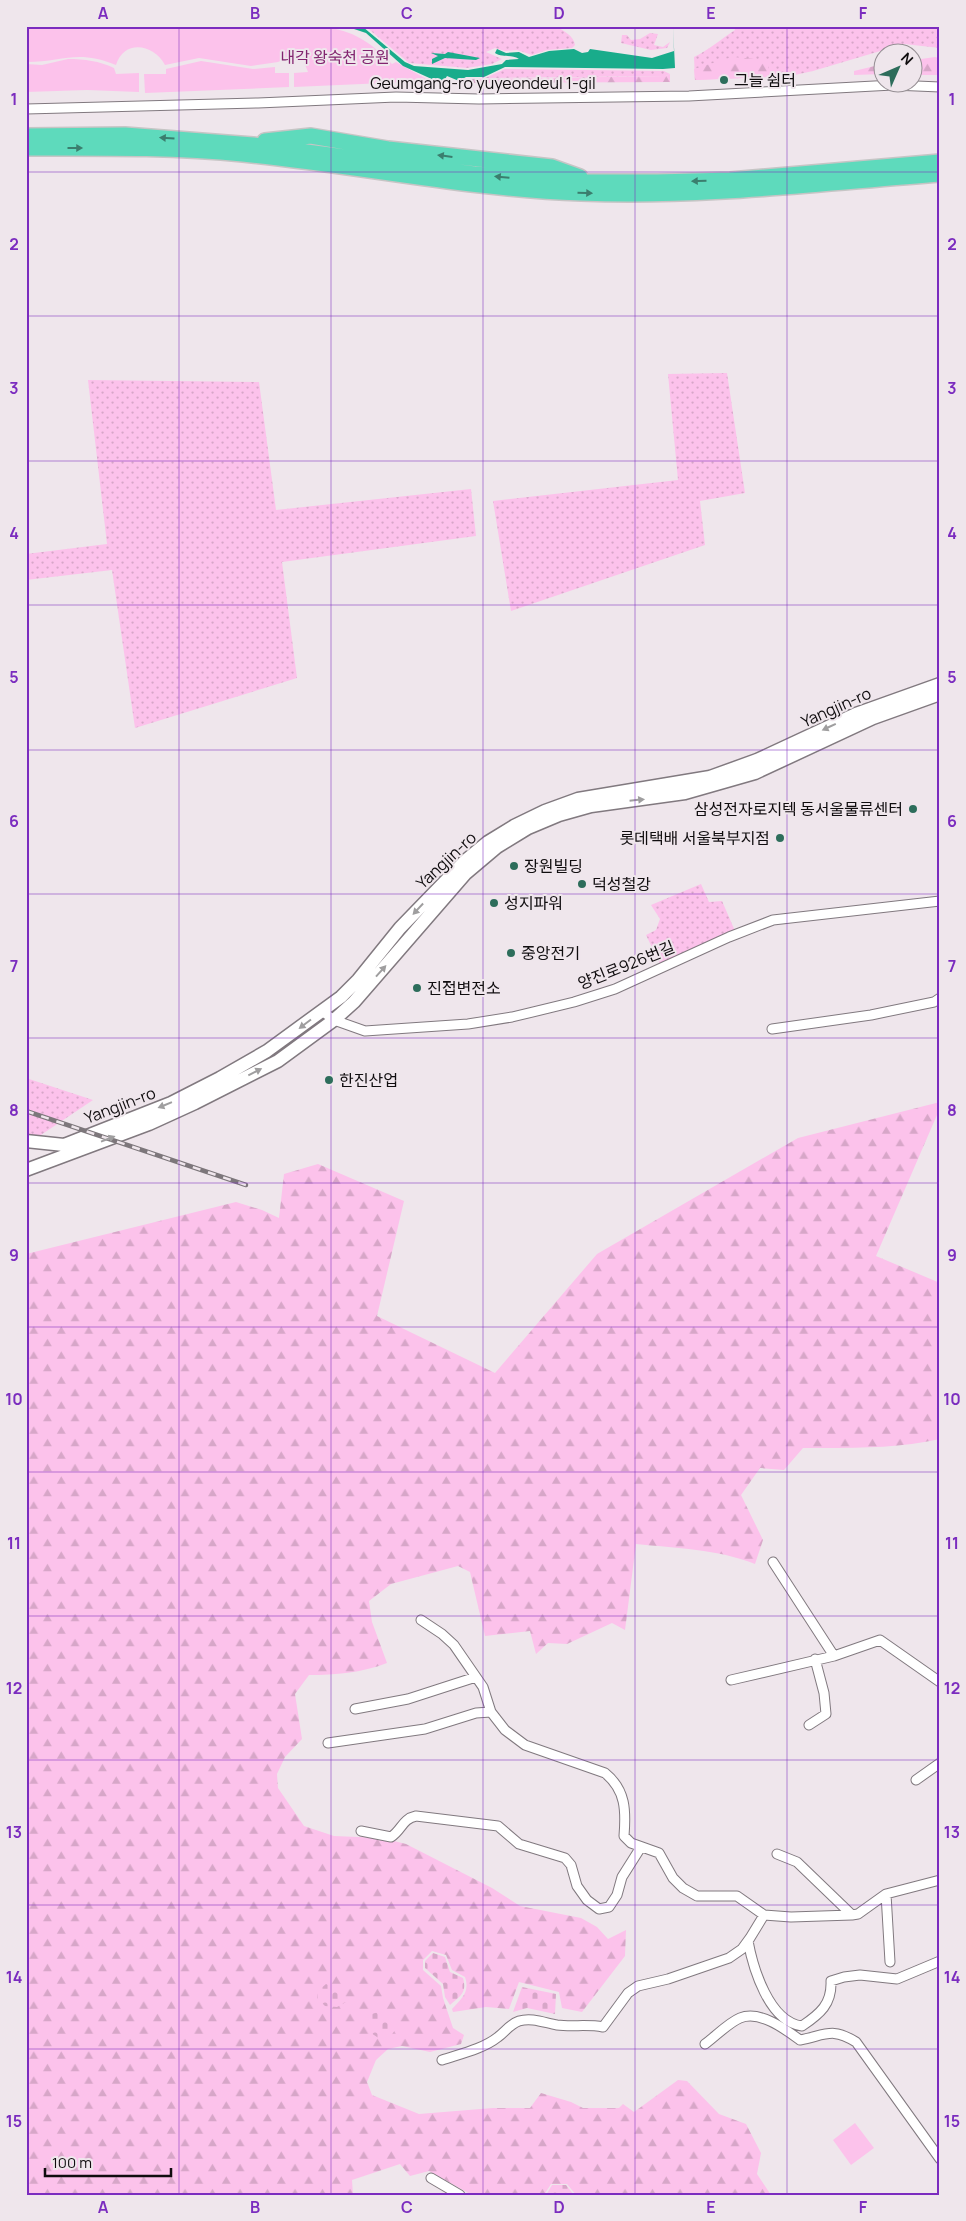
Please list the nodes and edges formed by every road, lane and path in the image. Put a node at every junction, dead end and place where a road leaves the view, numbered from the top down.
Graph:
1 (940, 87) edge
2 (26, 109) edge
3 (26, 136) edge
4 (26, 148) edge
5 (940, 162) edge
6 (940, 174) edge
7 (940, 684) edge
8 (940, 694) edge
9 (940, 901) edge
10 (940, 998) edge
11 (322, 1011) junction
12 (334, 1020) junction
13 (772, 1029) dead end
14 (26, 1141) edge
15 (26, 1149) edge
16 (62, 1156) junction
17 (26, 1170) edge
18 (774, 1562) dead end
19 (421, 1620) dead end
20 (834, 1656) junction
21 (815, 1659) junction
22 (476, 1677) junction
23 (731, 1680) dead end
24 (940, 1682) edge
25 (354, 1709) dead end
26 (491, 1712) junction
27 (809, 1725) dead end
28 (328, 1743) dead end
29 (940, 1763) edge
30 (916, 1780) dead end
31 (362, 1831) dead end
32 (641, 1847) junction
33 (777, 1854) dead end
34 (940, 1880) edge
35 (886, 1894) junction
36 (852, 1914) junction
37 (764, 1915) junction
38 (748, 1941) junction
39 (890, 1962) dead end
40 (940, 1962) edge
41 (705, 2044) dead end
42 (442, 2060) dead end
43 (940, 2159) edge
44 (431, 2178) dead end
45 (460, 2195) edge

1 - 2 street, Geumgang-ro yuyeondeul 1-gil
5 -> 3 highway
4 -> 6 highway
7 -> 11 main road, Yangjin-ro
12 -> 8 main road, Yangjin-ro
9 - 12 street, 양진로926번길
10 - 13 street
11 - 12 street, 양진로926번길
11 -> 14 main road, Yangjin-ro
16 -> 12 main road, Yangjin-ro
15 - 16 main road
16 - 17 main road, Yangjin-ro
18 - 20 street
19 - 22 street
20 - 21 street
20 - 24 street
21 - 23 street
21 - 27 street
22 - 25 street
22 - 26 street
26 - 28 street
26 - 32 street
29 - 30 street
31 - 32 street
32 - 37 street
33 - 36 street
34 - 35 street
35 - 36 street
35 - 39 street
36 - 37 street
37 - 38 street
38 - 40 street
38 - 42 street
41 - 43 street
44 - 45 street

